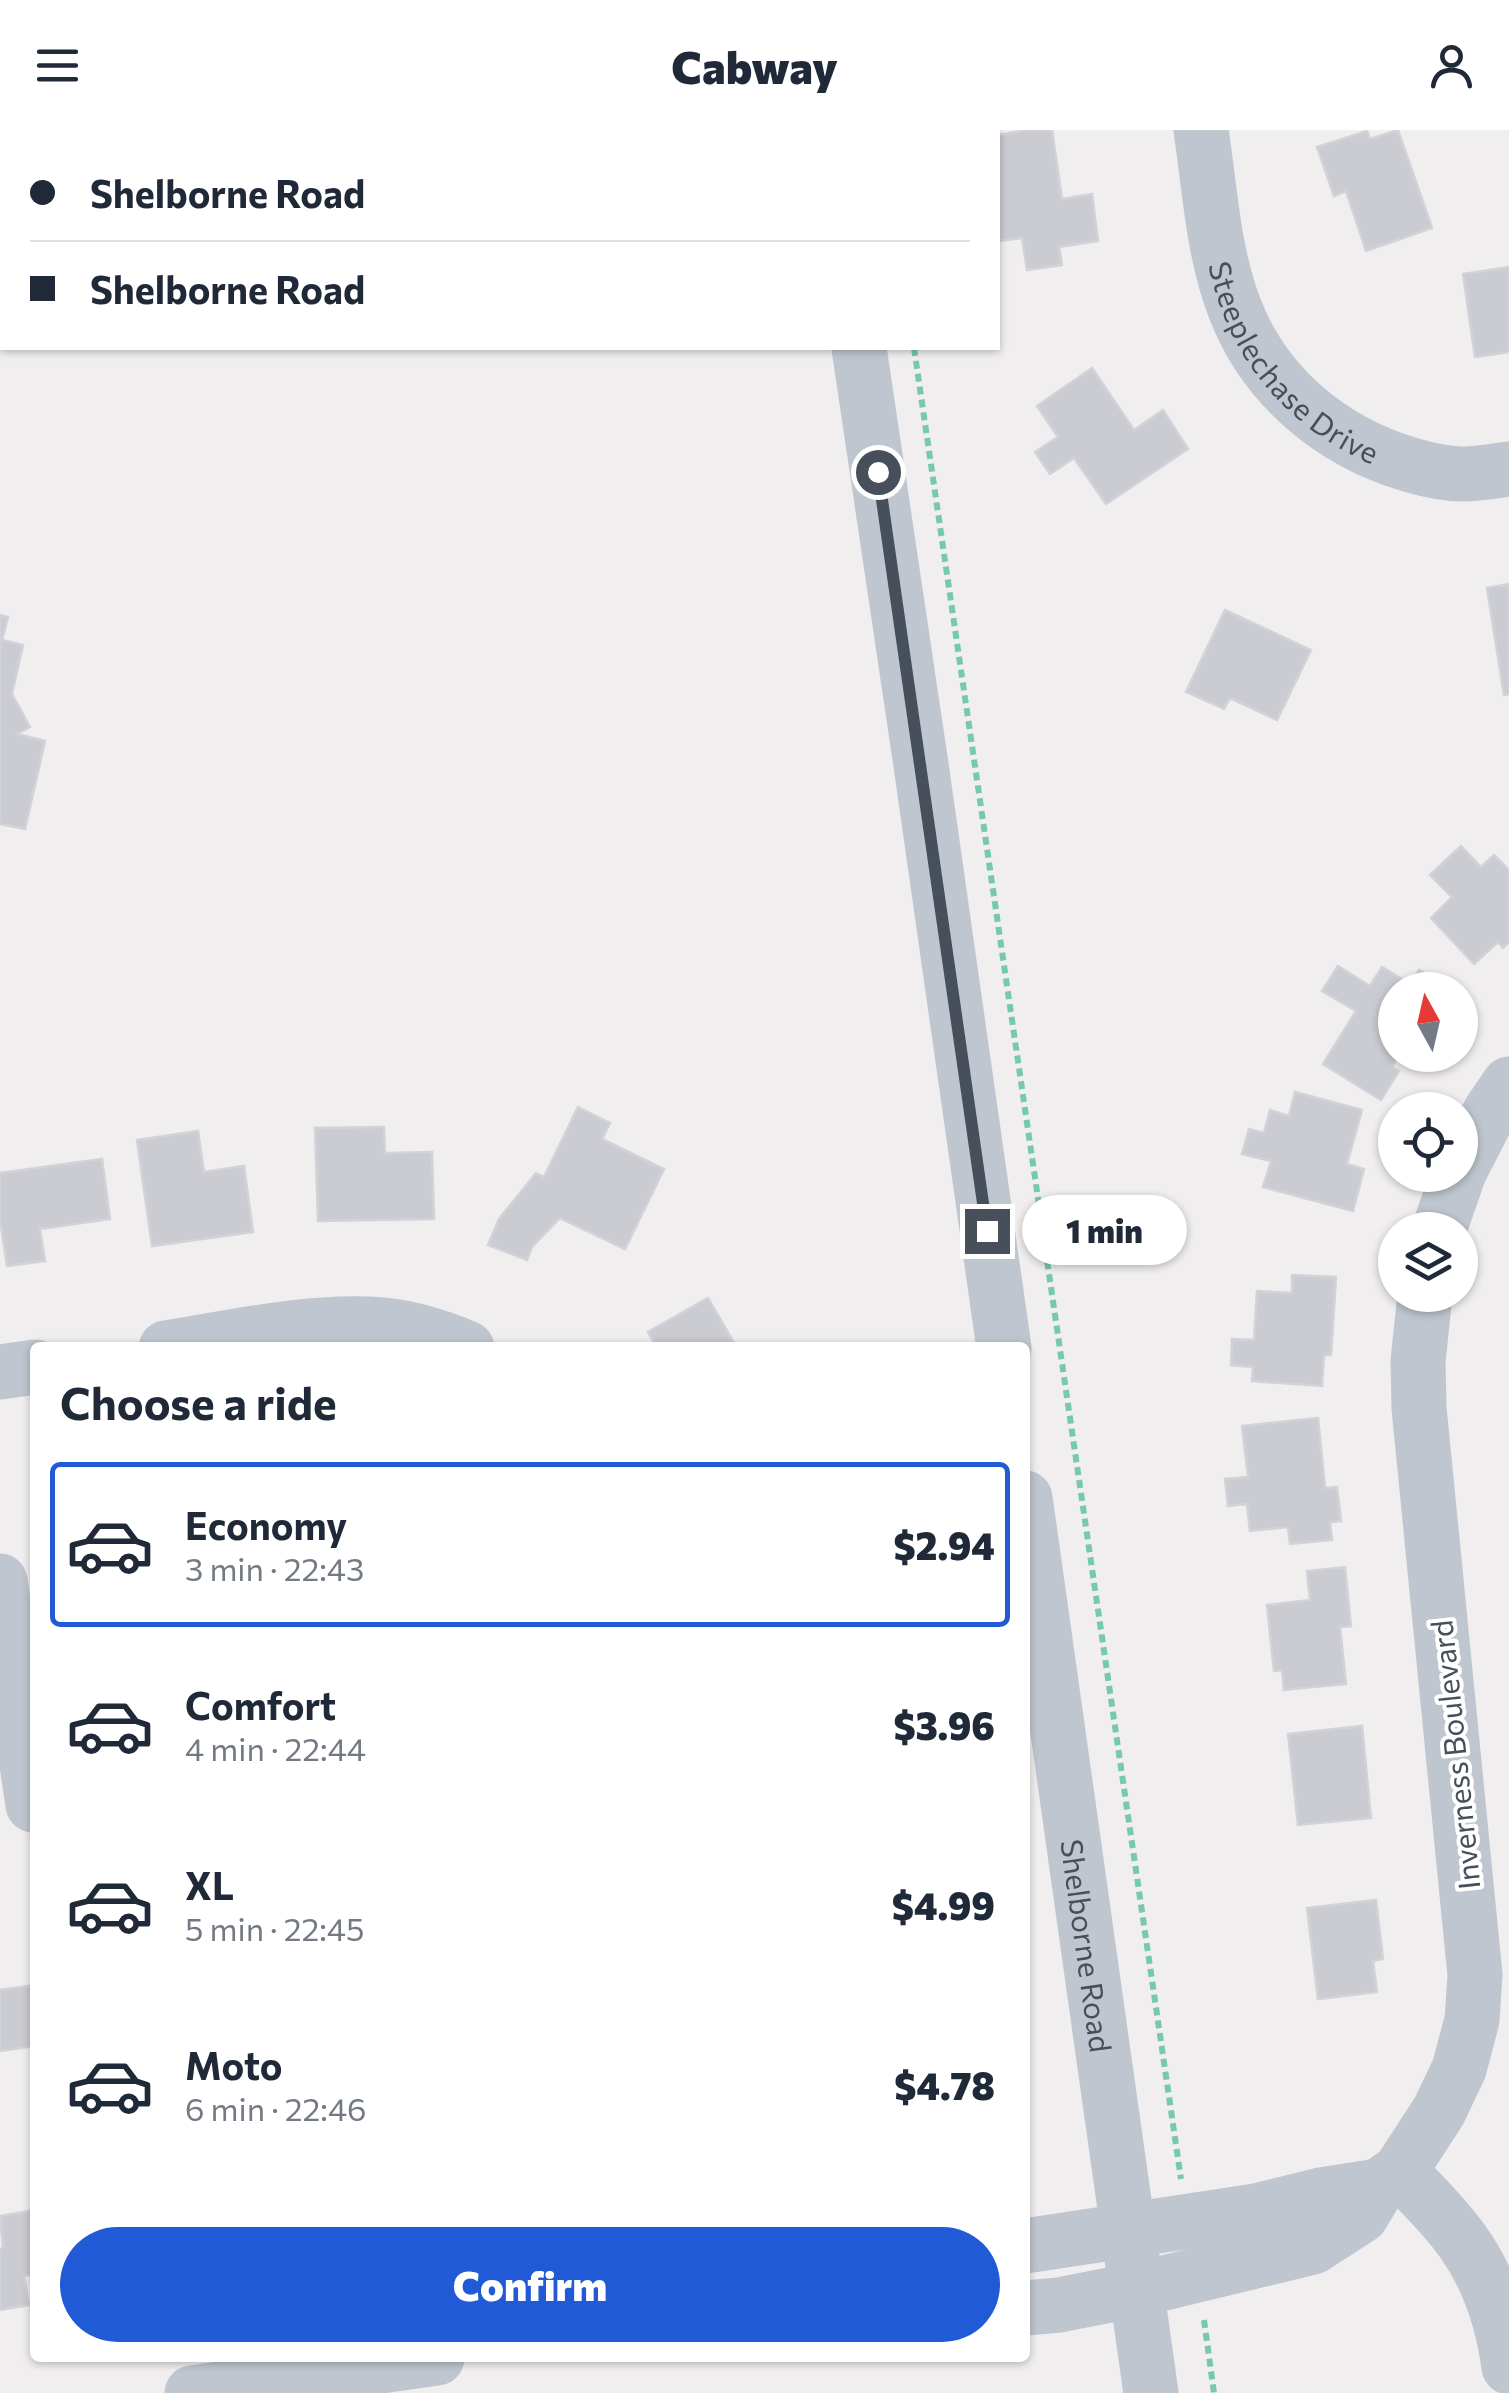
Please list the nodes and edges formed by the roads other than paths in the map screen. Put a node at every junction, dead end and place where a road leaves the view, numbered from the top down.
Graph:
1 (1201, 130) edge
2 (859, 350) edge
3 (1509, 469) edge
4 (1509, 1084) edge
5 (1478, 1136) edge
6 (1424, 1312) edge
7 (206, 1342) edge
8 (450, 1342) edge
9 (1003, 1342) edge
10 (30, 1368) edge
11 (0, 1372) edge
12 (1030, 1533) edge
13 (0, 1581) edge
14 (30, 1785) edge
15 (1389, 2178) junction
16 (1126, 2229) junction
17 (1030, 2245) edge
18 (1135, 2290) junction
19 (1030, 2307) edge
20 (408, 2362) edge
21 (1509, 2368) edge
22 (192, 2393) edge
23 (1151, 2393) edge

1 - 3 street, Steeplechase Drive
2 - 9 street
4 - 5 street
6 - 15 street, Inverness Boulevard
7 - 8 street
10 - 11 street
12 - 16 street, Shelborne Road
13 - 14 street
15 - 16 street
15 - 18 street, Inverness Boulevard
15 - 21 street
16 - 17 street
16 - 18 street, Shelborne Road
18 - 19 street, Inverness Boulevard
18 - 23 street, Shelborne Road
20 - 22 street

